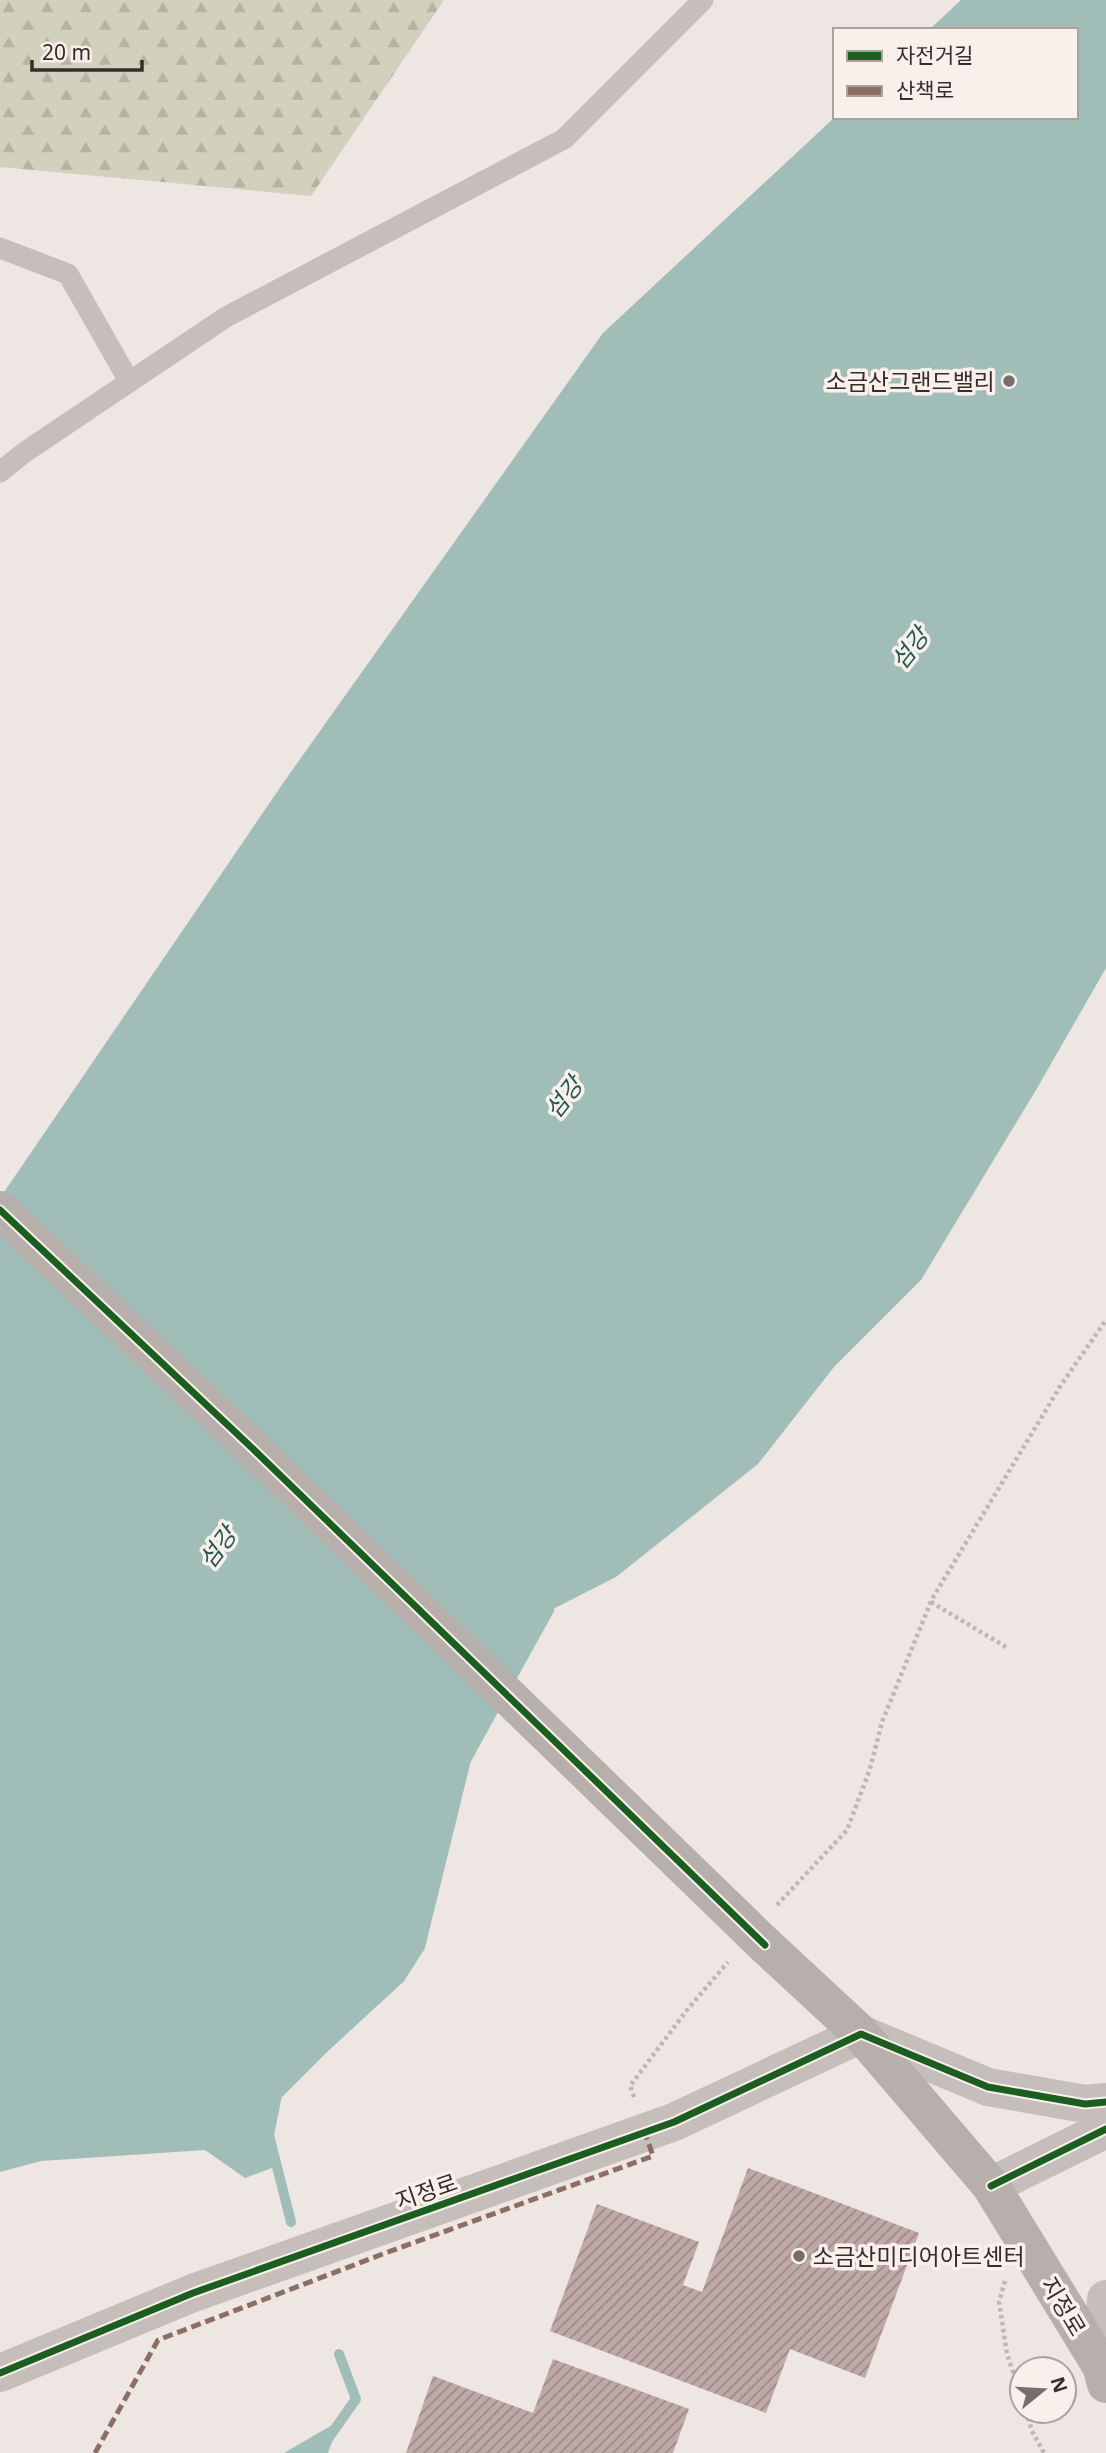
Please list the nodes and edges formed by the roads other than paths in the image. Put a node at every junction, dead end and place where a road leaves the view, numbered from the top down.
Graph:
1 (703, 0) edge
2 (0, 248) edge
3 (129, 382) junction
4 (0, 472) edge
5 (0, 1210) edge
6 (861, 2034) junction
7 (1106, 2102) edge
8 (1106, 2129) edge
9 (991, 2186) junction
10 (1106, 2299) edge
11 (0, 2373) edge
12 (1104, 2375) edge

1 - 3 lane
2 - 3 lane
3 - 4 lane
5 - 6 main road, 지정로, bridge
6 - 7 street
6 - 9 main road, 지정로
6 - 11 street, 지정로
8 - 9 street
9 - 12 main road, 지정로
10 - 12 street

